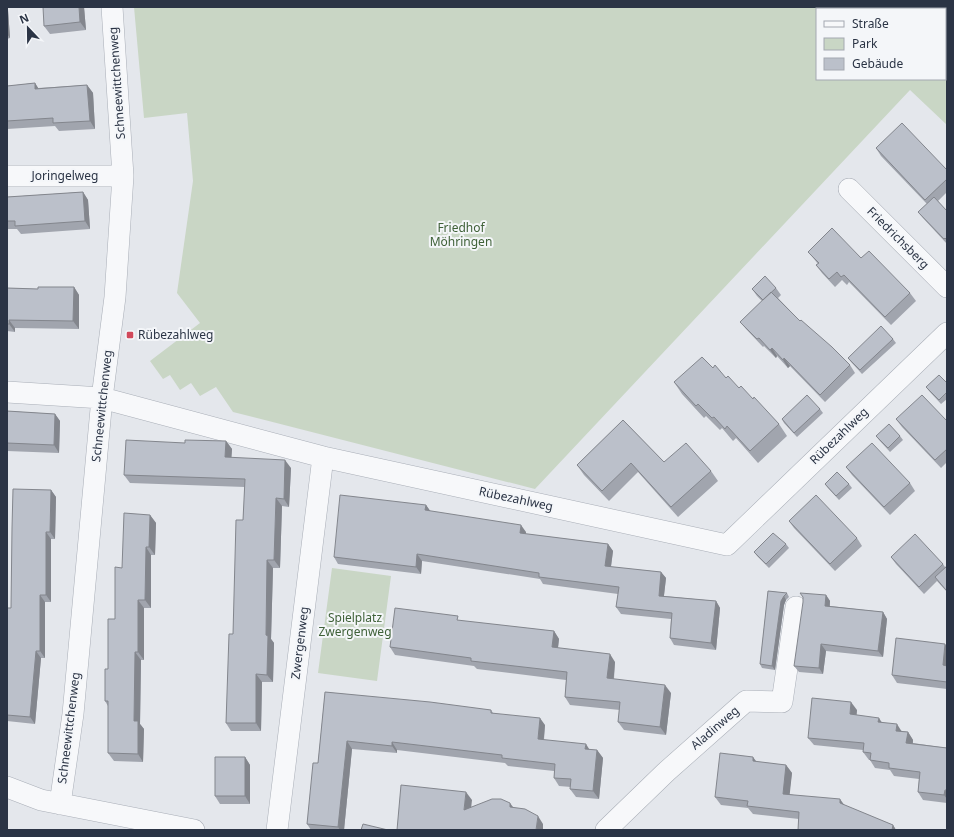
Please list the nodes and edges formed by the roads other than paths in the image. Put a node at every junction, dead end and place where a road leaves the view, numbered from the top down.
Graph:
1 (112, 7) edge
2 (7, 176) edge
3 (123, 176) junction
4 (849, 189) dead end
5 (947, 287) edge
6 (947, 333) edge
7 (7, 392) edge
8 (102, 398) junction
9 (322, 457) junction
10 (796, 607) dead end
11 (7, 787) edge
12 (60, 804) junction
13 (194, 830) edge
14 (277, 830) edge
15 (606, 830) edge

1 - 3 street, Schneewittchenweg
2 - 3 street, Joringelweg
3 - 8 street, Schneewittchenweg
4 - 5 street, Friedrichsberg
6 - 9 street, Rübezahlweg
7 - 8 street, Rübezahlweg
8 - 9 street, Rübezahlweg
8 - 12 street, Schneewittchenweg
9 - 14 street, Zwergenweg
10 - 15 street, Aladinweg
11 - 12 street
12 - 13 street

